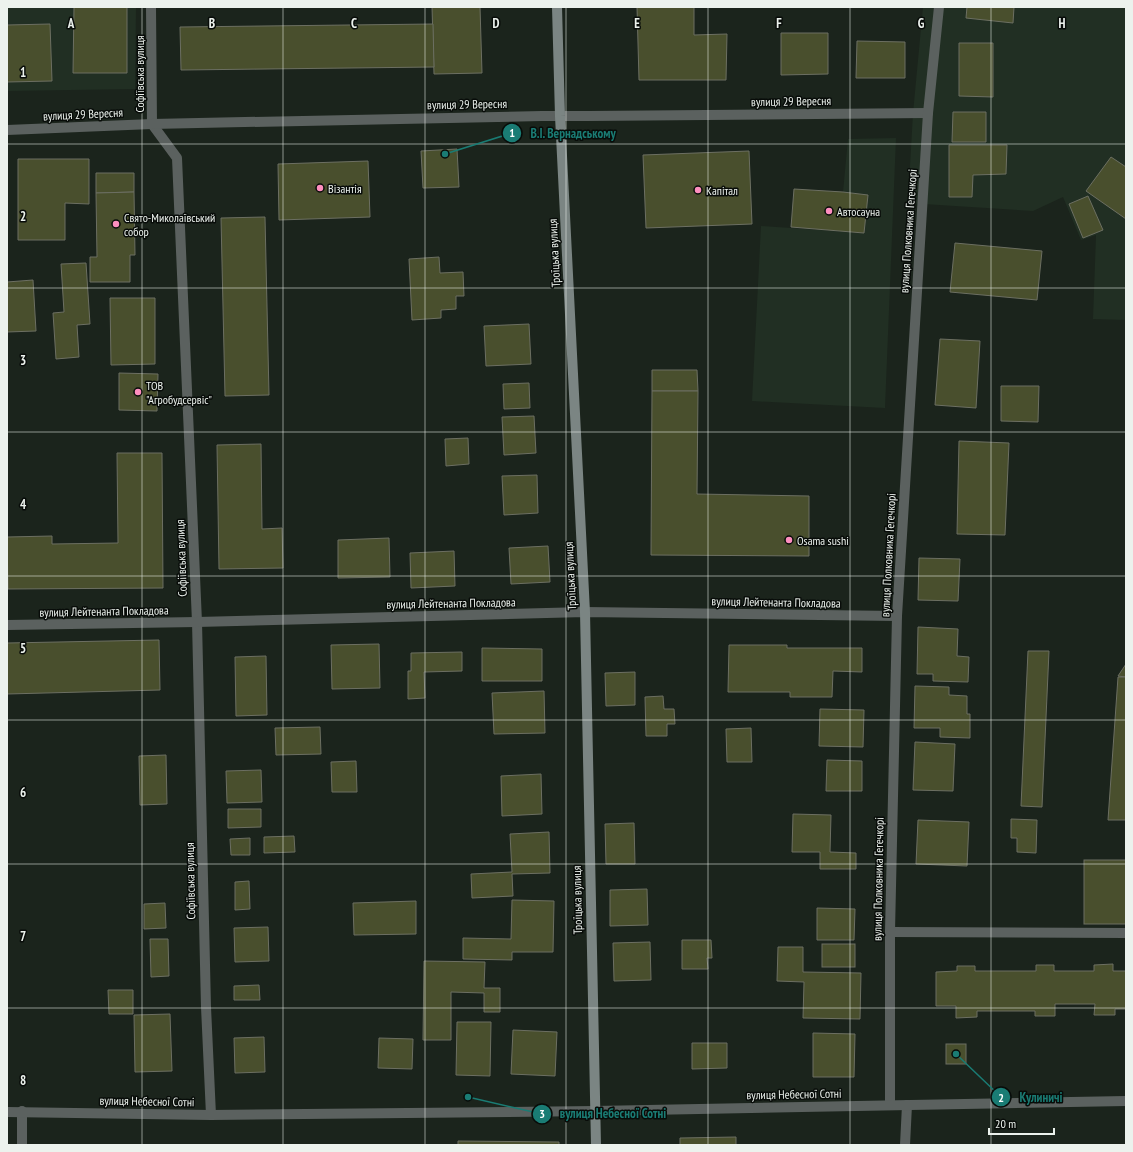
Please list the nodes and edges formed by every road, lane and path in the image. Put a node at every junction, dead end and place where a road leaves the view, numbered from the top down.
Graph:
1 (151, 7) edge
2 (557, 7) edge
3 (939, 7) edge
4 (928, 113) junction
5 (560, 116) junction
6 (152, 124) junction
7 (7, 130) edge
8 (585, 612) junction
9 (897, 616) junction
10 (197, 622) junction
11 (7, 625) edge
12 (890, 932) junction
13 (1126, 932) edge
14 (1126, 1101) edge
15 (890, 1105) junction
16 (907, 1105) junction
17 (595, 1111) junction
18 (7, 1112) edge
19 (22, 1112) junction
20 (211, 1115) junction
21 (22, 1145) edge
22 (596, 1145) edge
23 (905, 1145) edge

1 - 6 street, Софіївська вулиця
2 - 5 main road, Троїцька вулиця
3 - 4 street, вулиця Полковника Гегечкорі
4 - 5 street, вулиця 29 Вересня
4 - 9 street, вулиця Полковника Гегечкорі
5 - 6 street, вулиця 29 Вересня
5 - 8 main road, Троїцька вулиця
6 - 7 street, вулиця 29 Вересня
6 - 10 street, Софіївська вулиця
8 - 9 street, вулиця Лейтенанта Покладова
8 - 10 street, вулиця Лейтенанта Покладова
8 - 17 main road, Троїцька вулиця
9 - 12 street, вулиця Полковника Гегечкорі
10 - 11 street, вулиця Лейтенанта Покладова
10 - 20 street, Софіївська вулиця
12 - 13 street
12 - 15 street, вулиця Полковника Гегечкорі
14 - 16 street, вулиця Небесної Сотні
15 - 16 street, вулиця Небесної Сотні
15 - 17 street, вулиця Небесної Сотні
16 - 23 street
17 - 20 street, вулиця Небесної Сотні
17 - 22 main road, Троїцька вулиця
18 - 19 street, вулиця Небесної Сотні
19 - 20 street, вулиця Небесної Сотні
19 - 21 street

